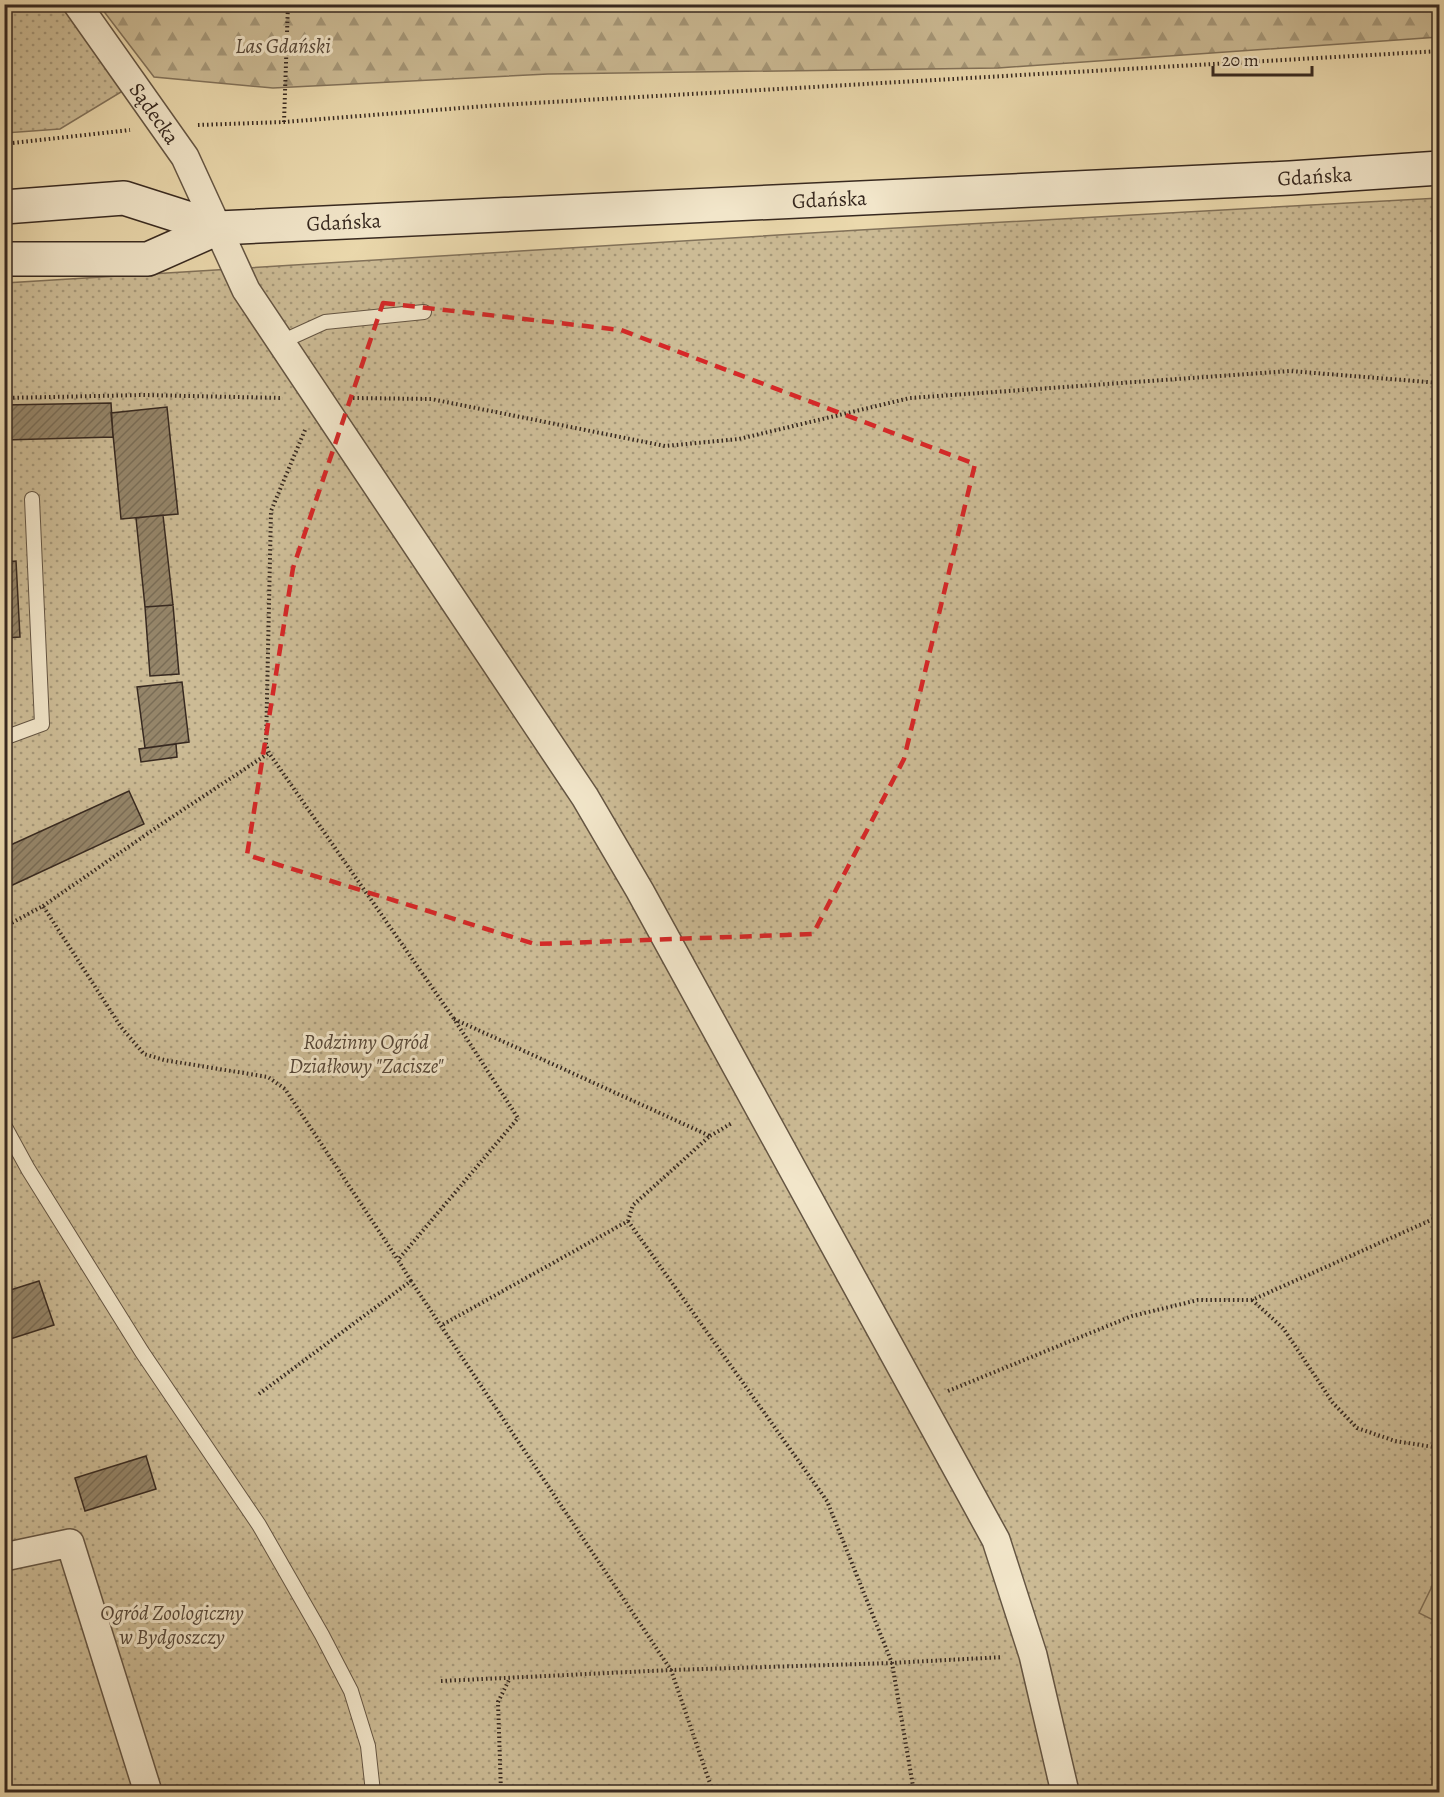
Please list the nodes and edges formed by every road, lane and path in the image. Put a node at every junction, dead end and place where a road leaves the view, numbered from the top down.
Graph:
1 (77, 4) edge
2 (288, 4) edge
3 (1440, 51) edge
4 (284, 122) junction
5 (165, 126) junction
6 (4, 144) edge
7 (1440, 168) edge
8 (4, 207) edge
9 (218, 228) junction
10 (4, 259) edge
11 (424, 312) dead end
12 (281, 342) junction
13 (1440, 383) edge
14 (4, 398) edge
15 (318, 399) junction
16 (32, 500) dead end
17 (4, 738) edge
18 (269, 753) junction
19 (43, 906) junction
20 (4, 927) edge
21 (454, 1019) junction
22 (4, 1125) edge
23 (1440, 1216) edge
24 (628, 1221) junction
25 (398, 1260) junction
26 (411, 1281) junction
27 (1252, 1300) junction
28 (442, 1325) junction
29 (260, 1394) dead end
30 (919, 1403) junction
31 (1440, 1448) edge
32 (4, 1557) edge
33 (1034, 1655) junction
34 (892, 1663) junction
35 (671, 1670) junction
36 (511, 1678) junction
37 (441, 1681) dead end
38 (148, 1792) edge
39 (373, 1792) edge
40 (501, 1792) edge
41 (713, 1792) edge
42 (914, 1792) edge
43 (1065, 1792) edge

1 - 5 street, Sądecka
2 - 4 path
3 - 4 path
4 - 5 path
5 - 6 path
5 - 9 street, Sądecka
7 - 9 main road, Gdańska
8 - 9 main road, Gdańska
9 - 10 main road, Gdańska
9 - 12 street, Sądecka
11 - 12 lane
12 - 15 street, Sądecka
13 - 15 path
14 - 15 path
15 - 18 path
15 - 30 street, Sądecka
16 - 17 lane
18 - 19 path
18 - 21 path
19 - 20 path
19 - 25 path
21 - 24 path
21 - 25 path
22 - 39 lane
23 - 27 path
24 - 28 path
24 - 34 path
25 - 26 path
26 - 28 path
26 - 29 path
27 - 30 path
27 - 31 path
28 - 35 path
30 - 33 street, Sądecka
32 - 38 street
33 - 34 path
33 - 43 street, Sądecka
34 - 35 path
34 - 42 path
35 - 36 path
35 - 41 path
36 - 37 path
36 - 40 path

